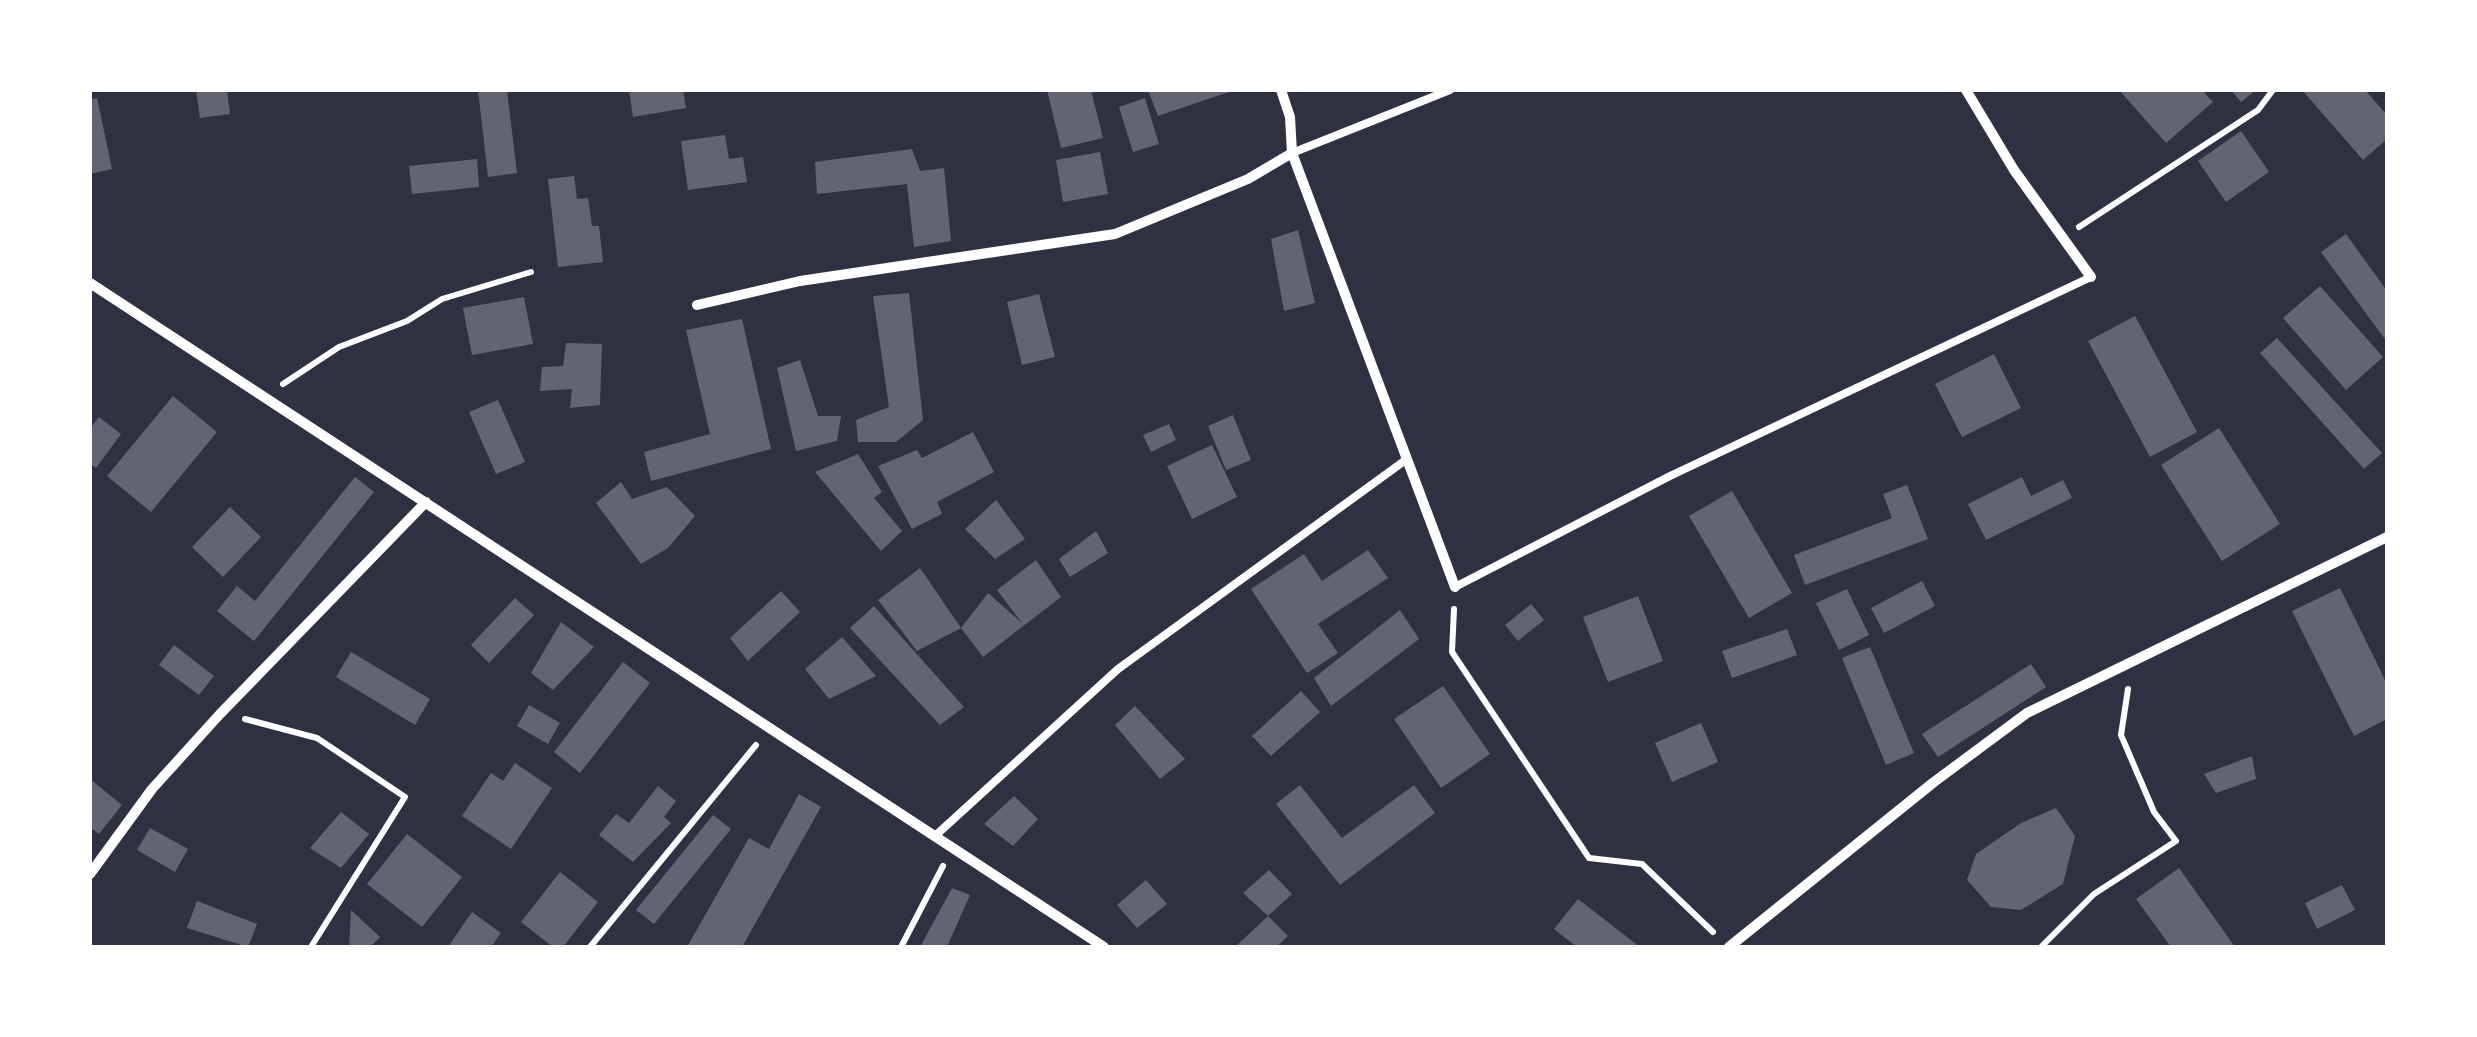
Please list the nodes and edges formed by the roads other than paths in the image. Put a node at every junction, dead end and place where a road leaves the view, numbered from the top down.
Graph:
1 (1281, 90) edge
2 (1450, 90) edge
3 (1966, 90) edge
4 (1292, 153) junction
5 (2090, 277) joint
6 (90, 284) edge
7 (698, 305) dead end
8 (1407, 459) junction
9 (426, 502) junction
10 (2387, 537) edge
11 (1454, 587) joint
12 (934, 836) junction
13 (90, 874) edge
14 (1104, 947) edge
15 (1729, 947) edge

1 - 4 street
2 - 4 lane
3 - 5 street
4 - 7 street
4 - 8 street
5 - 11 lane
6 - 9 street
8 - 11 street
8 - 12 lane
9 - 12 street
9 - 13 street
10 - 15 street
12 - 14 street

